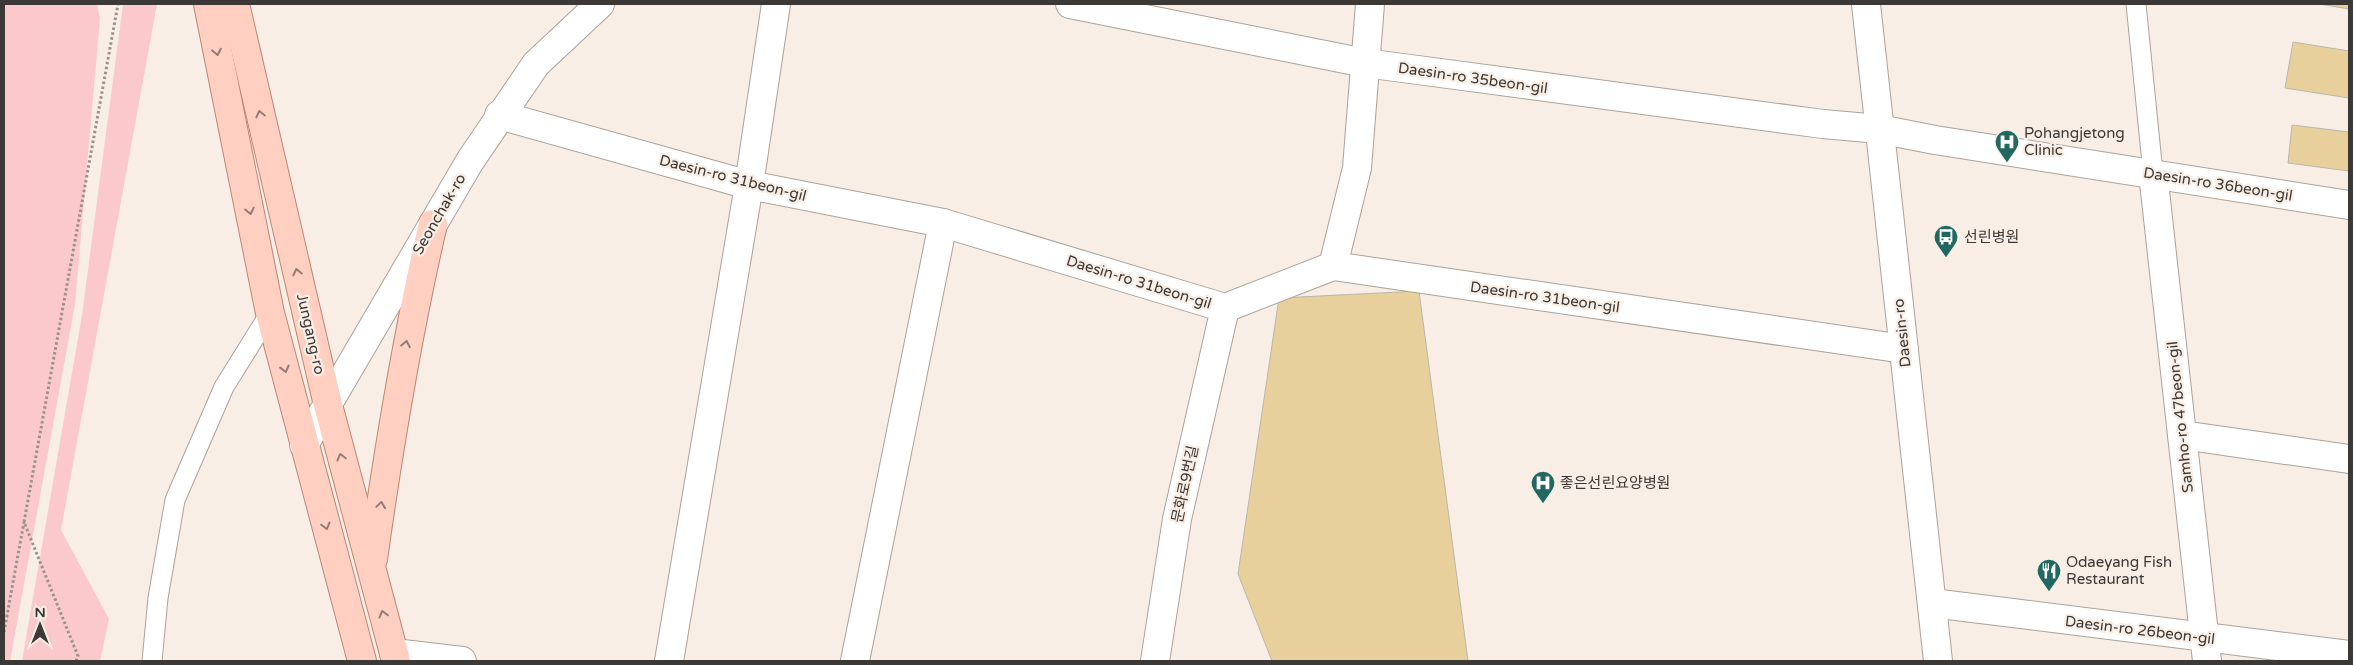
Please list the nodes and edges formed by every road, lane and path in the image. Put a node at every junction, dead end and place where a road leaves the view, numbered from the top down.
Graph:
1 (118, 4) edge
2 (208, 4) edge
3 (235, 4) edge
4 (600, 4) edge
5 (776, 4) edge
6 (1070, 4) edge
7 (1370, 4) edge
8 (1866, 4) edge
9 (2136, 4) edge
10 (1365, 63) junction
11 (499, 115) junction
12 (1879, 128) junction
13 (2153, 173) junction
14 (749, 185) junction
15 (2349, 205) edge
16 (943, 223) junction
17 (433, 224) junction
18 (1333, 266) junction
19 (1225, 308) junction
20 (270, 313) junction
21 (1904, 349) junction
22 (328, 405) junction
23 (2182, 435) junction
24 (304, 445) junction
25 (2349, 459) edge
26 (24, 522) junction
27 (372, 570) junction
28 (1932, 603) junction
29 (4, 632) edge
30 (2206, 650) edge
31 (2349, 656) edge
32 (395, 657) edge
33 (76, 661) edge
34 (152, 661) edge
35 (362, 661) edge
36 (462, 661) edge
37 (669, 661) edge
38 (855, 661) edge
39 (1155, 661) edge
40 (1938, 661) edge

1 - 26 path
2 -> 20 main road
22 -> 3 main road, Jungang-ro
4 - 11 street, Seonchak-ro
5 - 14 street
6 - 10 street, Daesin-ro 35beon-gil
7 - 10 street
8 - 12 street, Daesin-ro
9 - 13 lane
10 - 12 street, Daesin-ro 35beon-gil
10 - 18 street
11 - 14 street, Daesin-ro 31beon-gil
11 - 17 street, Seonchak-ro
12 - 13 street, Daesin-ro 36beon-gil
12 - 21 street, Daesin-ro
13 - 15 street, Daesin-ro 36beon-gil
13 - 23 street, Samho-ro 47beon-gil
14 - 16 street, Daesin-ro 31beon-gil
14 - 37 street
16 - 19 street, Daesin-ro 31beon-gil
16 - 38 street
17 - 22 street, Seonchak-ro
27 -> 17 main road
18 - 19 street, Daesin-ro 31beon-gil
18 - 21 street, Daesin-ro 31beon-gil
19 - 39 street, 문화로9번길
20 -> 24 main road
20 - 34 lane
21 - 28 street, Daesin-ro
22 - 24 street, Seonchak-ro
27 -> 22 main road, Jungang-ro
23 - 25 street
23 - 30 street, Samho-ro 47beon-gil
24 -> 35 main road
26 - 29 path
26 - 33 path
32 -> 27 main road, Jungang-ro
28 - 30 street, Daesin-ro 26beon-gil
28 - 40 street, Daesin-ro
30 - 31 street, Daesin-ro 26beon-gil
32 - 36 street

